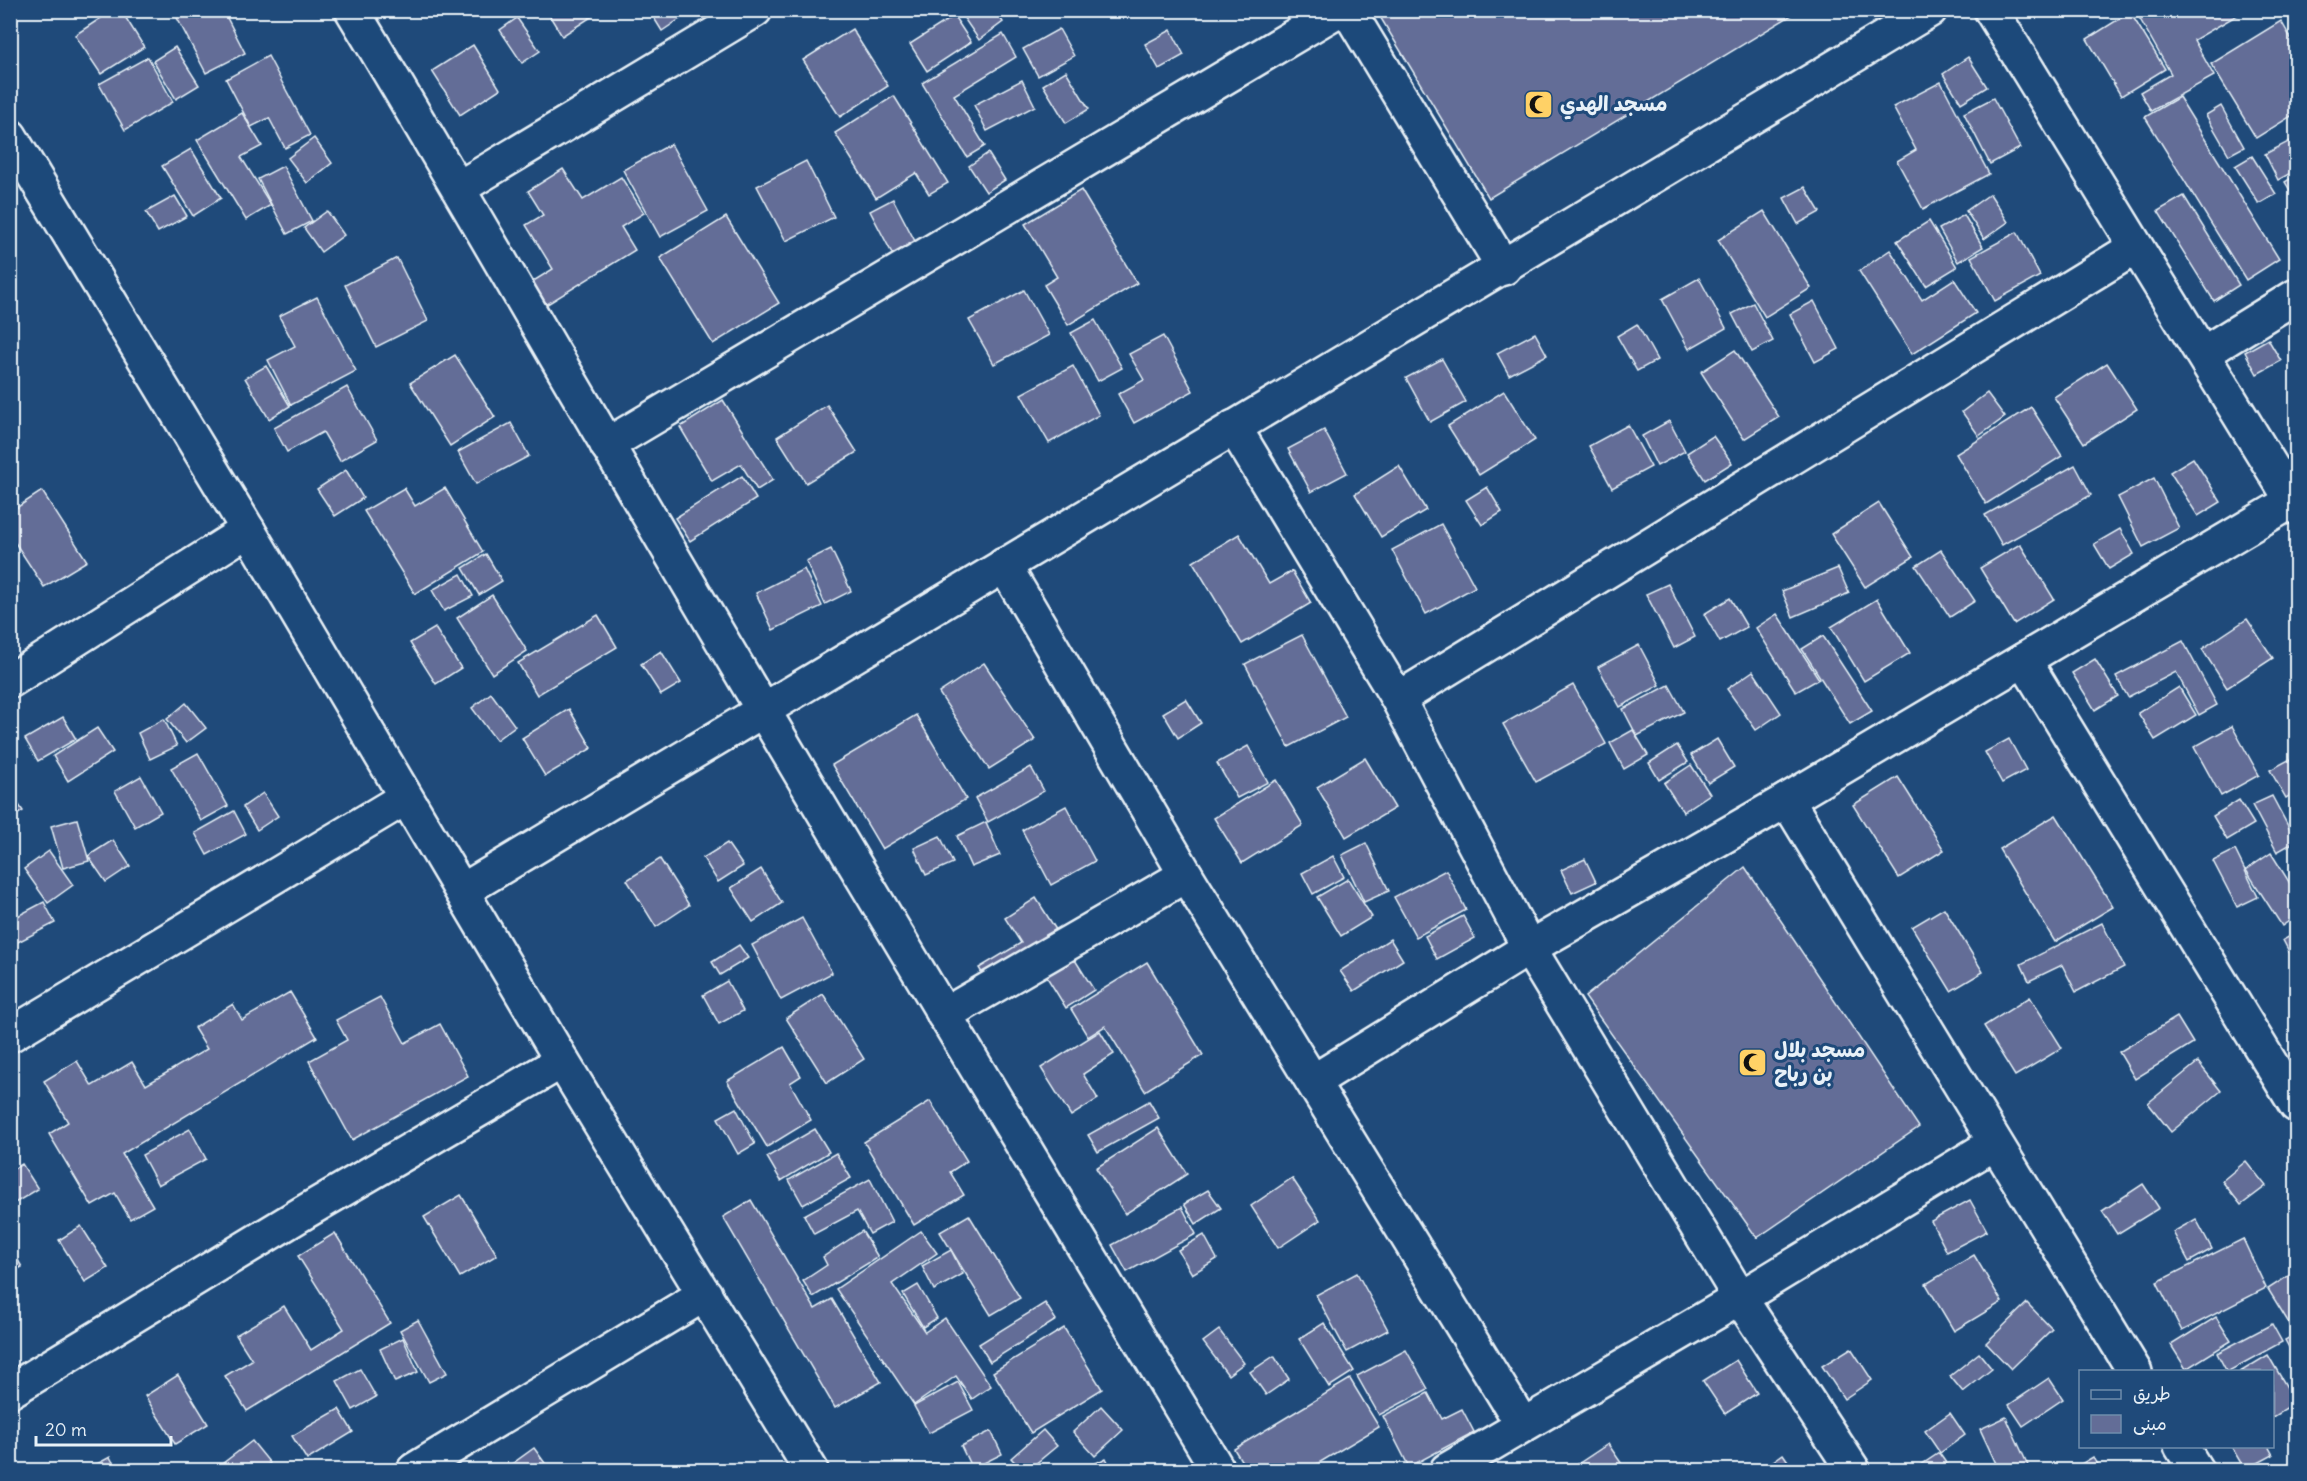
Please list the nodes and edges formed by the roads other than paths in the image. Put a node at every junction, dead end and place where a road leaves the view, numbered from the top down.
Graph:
1 (352, 10) edge
2 (756, 10) edge
3 (1338, 10) edge
4 (1348, 10) edge
5 (1930, 10) edge
6 (1991, 10) edge
7 (10, 136) edge
8 (459, 188) junction
9 (2136, 247) junction
10 (1504, 268) junction
11 (2296, 296) edge
12 (2204, 353) junction
13 (1234, 427) junction
14 (607, 445) junction
15 (2294, 504) edge
16 (248, 530) junction
17 (1004, 565) junction
18 (2024, 660) junction
19 (10, 681) edge
20 (1398, 699) junction
21 (764, 710) junction
22 (405, 798) junction
23 (1787, 800) junction
24 (1186, 875) junction
25 (462, 891) junction
26 (1529, 948) junction
27 (944, 1014) junction
28 (10, 1035) edge
29 (562, 1061) junction
30 (1314, 1082) junction
31 (2296, 1105) edge
32 (1995, 1143) junction
33 (705, 1294) junction
34 (1740, 1298) junction
35 (2134, 1370) edge
36 (10, 1390) edge
37 (1522, 1424) junction
38 (2182, 1448) edge
39 (414, 1470) edge
40 (811, 1470) edge
41 (1218, 1470) edge
42 (1447, 1470) edge
43 (1853, 1470) edge
44 (2196, 1470) edge

1 - 8 street
2 - 8 street
3 - 14 street
4 - 10 street
5 - 10 street
6 - 9 street
7 - 16 street
8 - 14 street
9 - 12 street
9 - 20 street
10 - 13 street
11 - 12 street
12 - 15 street
13 - 17 street
13 - 20 street
14 - 21 street
15 - 18 street
16 - 19 street
16 - 22 street
17 - 21 street
17 - 24 street
18 - 23 street
18 - 31 street
20 - 26 street
21 - 25 street
21 - 27 street
22 - 25 street
22 - 28 street
23 - 26 street
23 - 32 street
24 - 27 street
24 - 30 street
25 - 29 street
26 - 30 street
26 - 34 street
27 - 41 street
29 - 33 street
29 - 36 street
30 - 37 street
32 - 34 street
32 - 35 street
33 - 39 street
33 - 40 street
34 - 37 street
34 - 43 street
37 - 42 street
38 - 44 street

